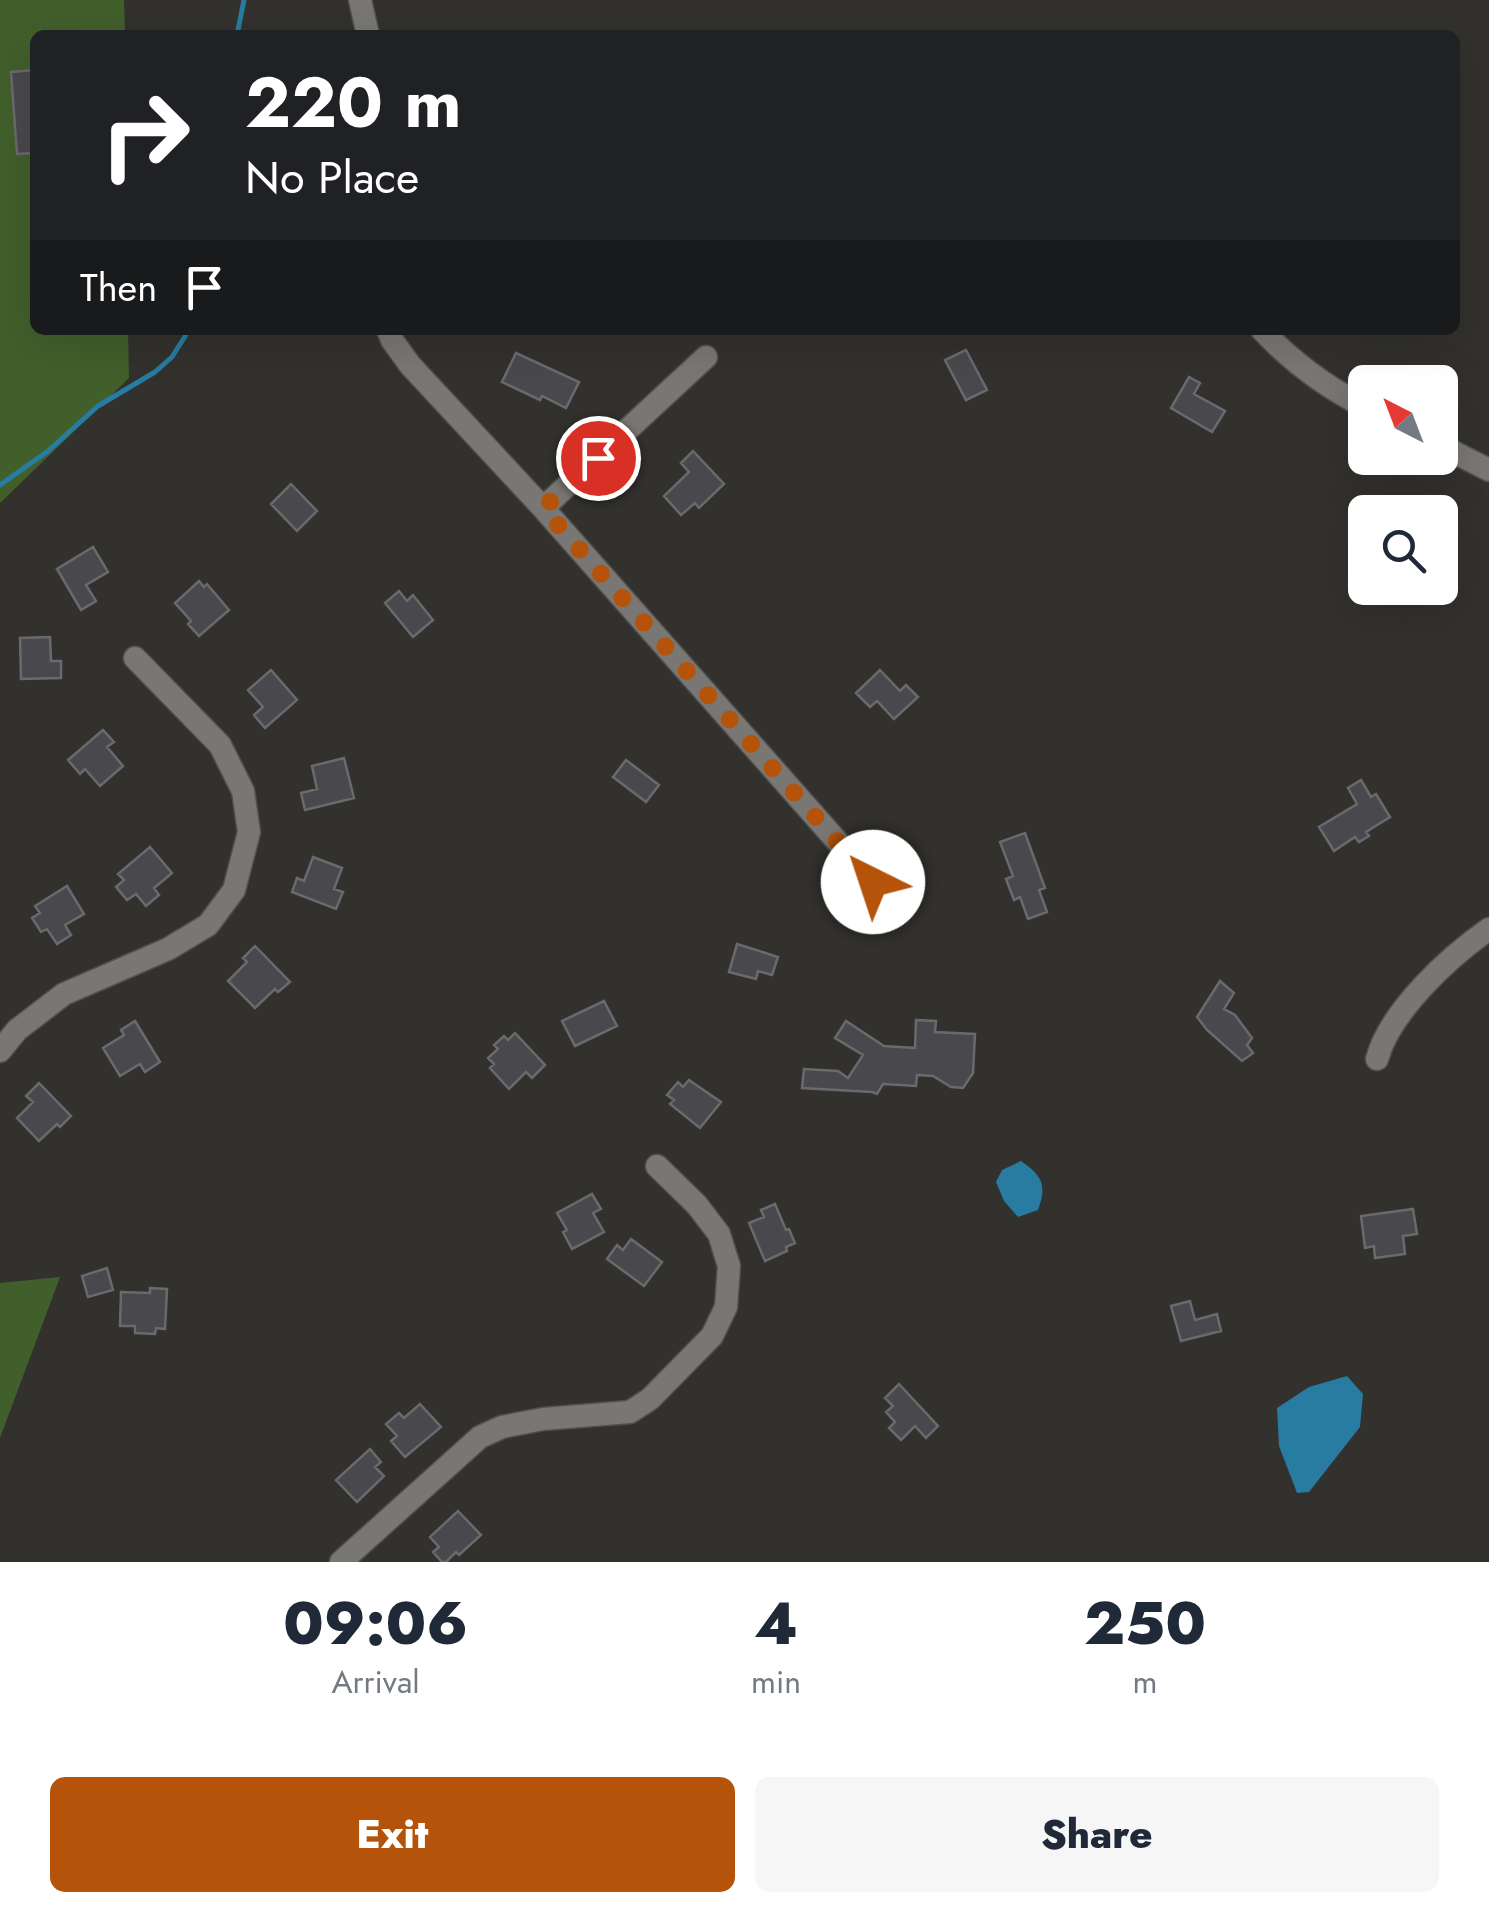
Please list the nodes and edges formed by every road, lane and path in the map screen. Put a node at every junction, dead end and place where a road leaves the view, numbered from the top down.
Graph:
1 (360, 0) edge
2 (367, 30) edge
3 (390, 335) edge
4 (1267, 335) edge
5 (706, 357) dead end
6 (1348, 397) edge
7 (1458, 454) edge
8 (1489, 470) edge
9 (543, 508) junction
10 (134, 658) dead end
11 (889, 900) dead end
12 (1489, 929) edge
13 (0, 1052) edge
14 (1377, 1059) dead end
15 (657, 1166) dead end
16 (341, 1562) edge

1 - 2 street
3 - 9 street
4 - 6 street
5 - 9 street
7 - 8 street
9 - 11 street
10 - 13 street
12 - 14 street
15 - 16 street

